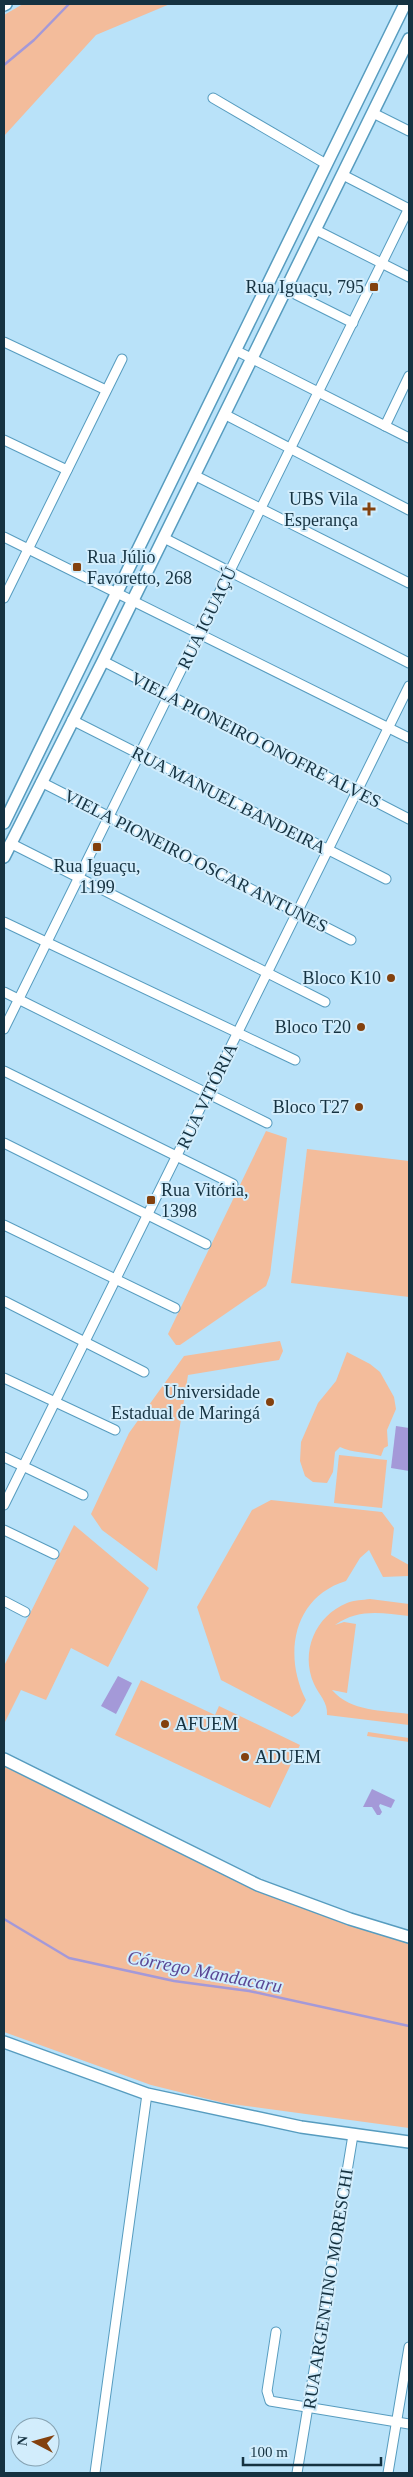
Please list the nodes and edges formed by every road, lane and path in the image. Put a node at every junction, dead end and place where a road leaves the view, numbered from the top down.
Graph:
1 (405, 4) edge
2 (408, 45) edge
3 (213, 98) dead end
4 (373, 113) junction
5 (409, 131) edge
6 (326, 164) junction
7 (343, 175) junction
8 (409, 209) edge
9 (316, 230) junction
10 (382, 264) junction
11 (409, 278) edge
12 (285, 289) junction
13 (353, 323) junction
14 (4, 342) edge
15 (235, 350) junction
16 (252, 358) junction
17 (122, 359) dead end
18 (409, 376) edge
19 (106, 390) junction
20 (318, 392) junction
21 (224, 414) junction
22 (385, 426) junction
23 (409, 438) edge
24 (4, 440) edge
25 (290, 449) junction
26 (67, 470) junction
27 (194, 475) junction
28 (261, 509) junction
29 (409, 510) edge
30 (4, 537) edge
31 (164, 538) junction
32 (28, 548) junction
33 (230, 572) junction
34 (409, 583) edge
35 (116, 592) junction
36 (4, 598) edge
37 (133, 600) junction
38 (199, 633) junction
39 (103, 661) junction
40 (409, 662) edge
41 (409, 686) edge
42 (169, 695) junction
43 (72, 720) junction
44 (389, 728) junction
45 (409, 738) edge
46 (140, 754) junction
47 (41, 782) junction
48 (357, 792) junction
49 (109, 816) junction
50 (409, 819) edge
51 (4, 823) edge
52 (10, 844) junction
53 (328, 850) junction
54 (4, 857) edge
55 (79, 877) junction
56 (386, 879) dead end
57 (297, 912) junction
58 (4, 922) edge
59 (351, 940) dead end
60 (46, 944) junction
61 (268, 972) junction
62 (4, 992) edge
63 (18, 999) junction
64 (325, 1002) dead end
65 (4, 1029) edge
66 (237, 1033) junction
67 (295, 1060) dead end
68 (4, 1071) edge
69 (207, 1094) junction
70 (266, 1123) dead end
71 (4, 1143) edge
72 (176, 1157) junction
73 (233, 1184) dead end
74 (147, 1215) junction
75 (4, 1225) edge
76 (206, 1244) dead end
77 (116, 1278) junction
78 (4, 1301) edge
79 (175, 1308) dead end
80 (85, 1341) junction
81 (144, 1372) dead end
82 (4, 1378) edge
83 (54, 1403) junction
84 (115, 1430) dead end
85 (4, 1457) edge
86 (23, 1467) junction
87 (83, 1496) dead end
88 (4, 1505) edge
89 (4, 1530) edge
90 (54, 1554) dead end
91 (4, 1601) edge
92 (26, 1612) dead end
93 (4, 1759) edge
94 (409, 1937) edge
95 (4, 2042) edge
96 (147, 2094) junction
97 (353, 2135) junction
98 (409, 2142) edge
99 (276, 2332) dead end
100 (409, 2347) edge
101 (308, 2408) junction
102 (397, 2423) junction
103 (409, 2424) edge
104 (95, 2473) edge
105 (297, 2473) edge
106 (388, 2473) edge

1 - 6 main road
2 - 4 main road
3 - 6 street
4 - 5 street
4 - 7 main road
6 - 15 main road
7 - 8 street
7 - 9 main road
8 - 10 street, RUA IGUAÇÚ
9 - 10 street
9 - 12 main road
10 - 11 street
10 - 13 street, RUA IGUAÇÚ
12 - 13 street
12 - 16 main road
13 - 20 street, RUA IGUAÇÚ
14 - 19 street
15 - 16 street
15 - 35 main road
16 - 20 street
16 - 21 main road
17 - 19 street
18 - 22 street
19 - 26 street
20 - 22 street
20 - 25 street, RUA IGUAÇÚ
21 - 25 street
21 - 27 main road
22 - 23 street
24 - 26 street
25 - 28 street, RUA IGUAÇÚ
25 - 29 street
26 - 32 street
27 - 28 street
27 - 31 main road
28 - 33 street, RUA IGUAÇÚ
28 - 34 street
30 - 32 street
31 - 33 street
31 - 37 main road
32 - 35 street
32 - 36 street
33 - 38 street, RUA IGUAÇÚ
33 - 40 street
35 - 37 street
35 - 51 main road
37 - 38 street
37 - 39 main road
38 - 42 street, RUA IGUAÇÚ
38 - 44 street
39 - 42 street, VIELA PIONEIRO ONOFRE ALVES
39 - 43 main road
41 - 44 street, RUA VITÓRIA
42 - 46 street, RUA IGUAÇÚ
42 - 48 street, VIELA PIONEIRO ONOFRE ALVES
43 - 46 street, RUA MANUEL BANDEIRA
43 - 47 main road
44 - 45 street
44 - 48 street, RUA VITÓRIA
46 - 49 street, RUA IGUAÇÚ
46 - 53 street, RUA MANUEL BANDEIRA
47 - 49 street, VIELA PIONEIRO OSCAR ANTUNES
47 - 52 main road
48 - 50 street, VIELA PIONEIRO ONOFRE ALVES
48 - 53 street, RUA VITÓRIA
49 - 55 street, RUA IGUAÇÚ
49 - 57 street, VIELA PIONEIRO OSCAR ANTUNES
52 - 54 main road
52 - 55 street
53 - 56 street, RUA MANUEL BANDEIRA
53 - 57 street, RUA VITÓRIA
55 - 60 street, RUA IGUAÇÚ
55 - 61 street
57 - 59 street, VIELA PIONEIRO OSCAR ANTUNES
57 - 61 street, RUA VITÓRIA
58 - 60 street
60 - 63 street, RUA IGUAÇÚ
60 - 66 street
61 - 64 street
61 - 66 street, RUA VITÓRIA
62 - 63 street
63 - 65 street, RUA IGUAÇÚ
63 - 69 street
66 - 67 street
66 - 69 street, RUA VITÓRIA
68 - 72 street
69 - 70 street
69 - 72 street, RUA VITÓRIA
71 - 74 street
72 - 73 street
72 - 74 street, RUA VITÓRIA
74 - 76 street
74 - 77 street, RUA VITÓRIA
75 - 77 street
77 - 79 street
77 - 80 street, RUA VITÓRIA
78 - 80 street
80 - 81 street
80 - 83 street, RUA VITÓRIA
82 - 83 street
83 - 84 street
83 - 86 street, RUA VITÓRIA
85 - 86 street
86 - 87 street
86 - 88 street, RUA VITÓRIA
89 - 90 street
91 - 92 street
93 - 94 main road
95 - 96 main road
96 - 97 main road
96 - 104 street
97 - 98 main road
97 - 101 street, RUA ARGENTINO MORESCHI
99 - 101 street
100 - 102 street
101 - 102 street
101 - 105 street, RUA ARGENTINO MORESCHI
102 - 103 street
102 - 106 street

